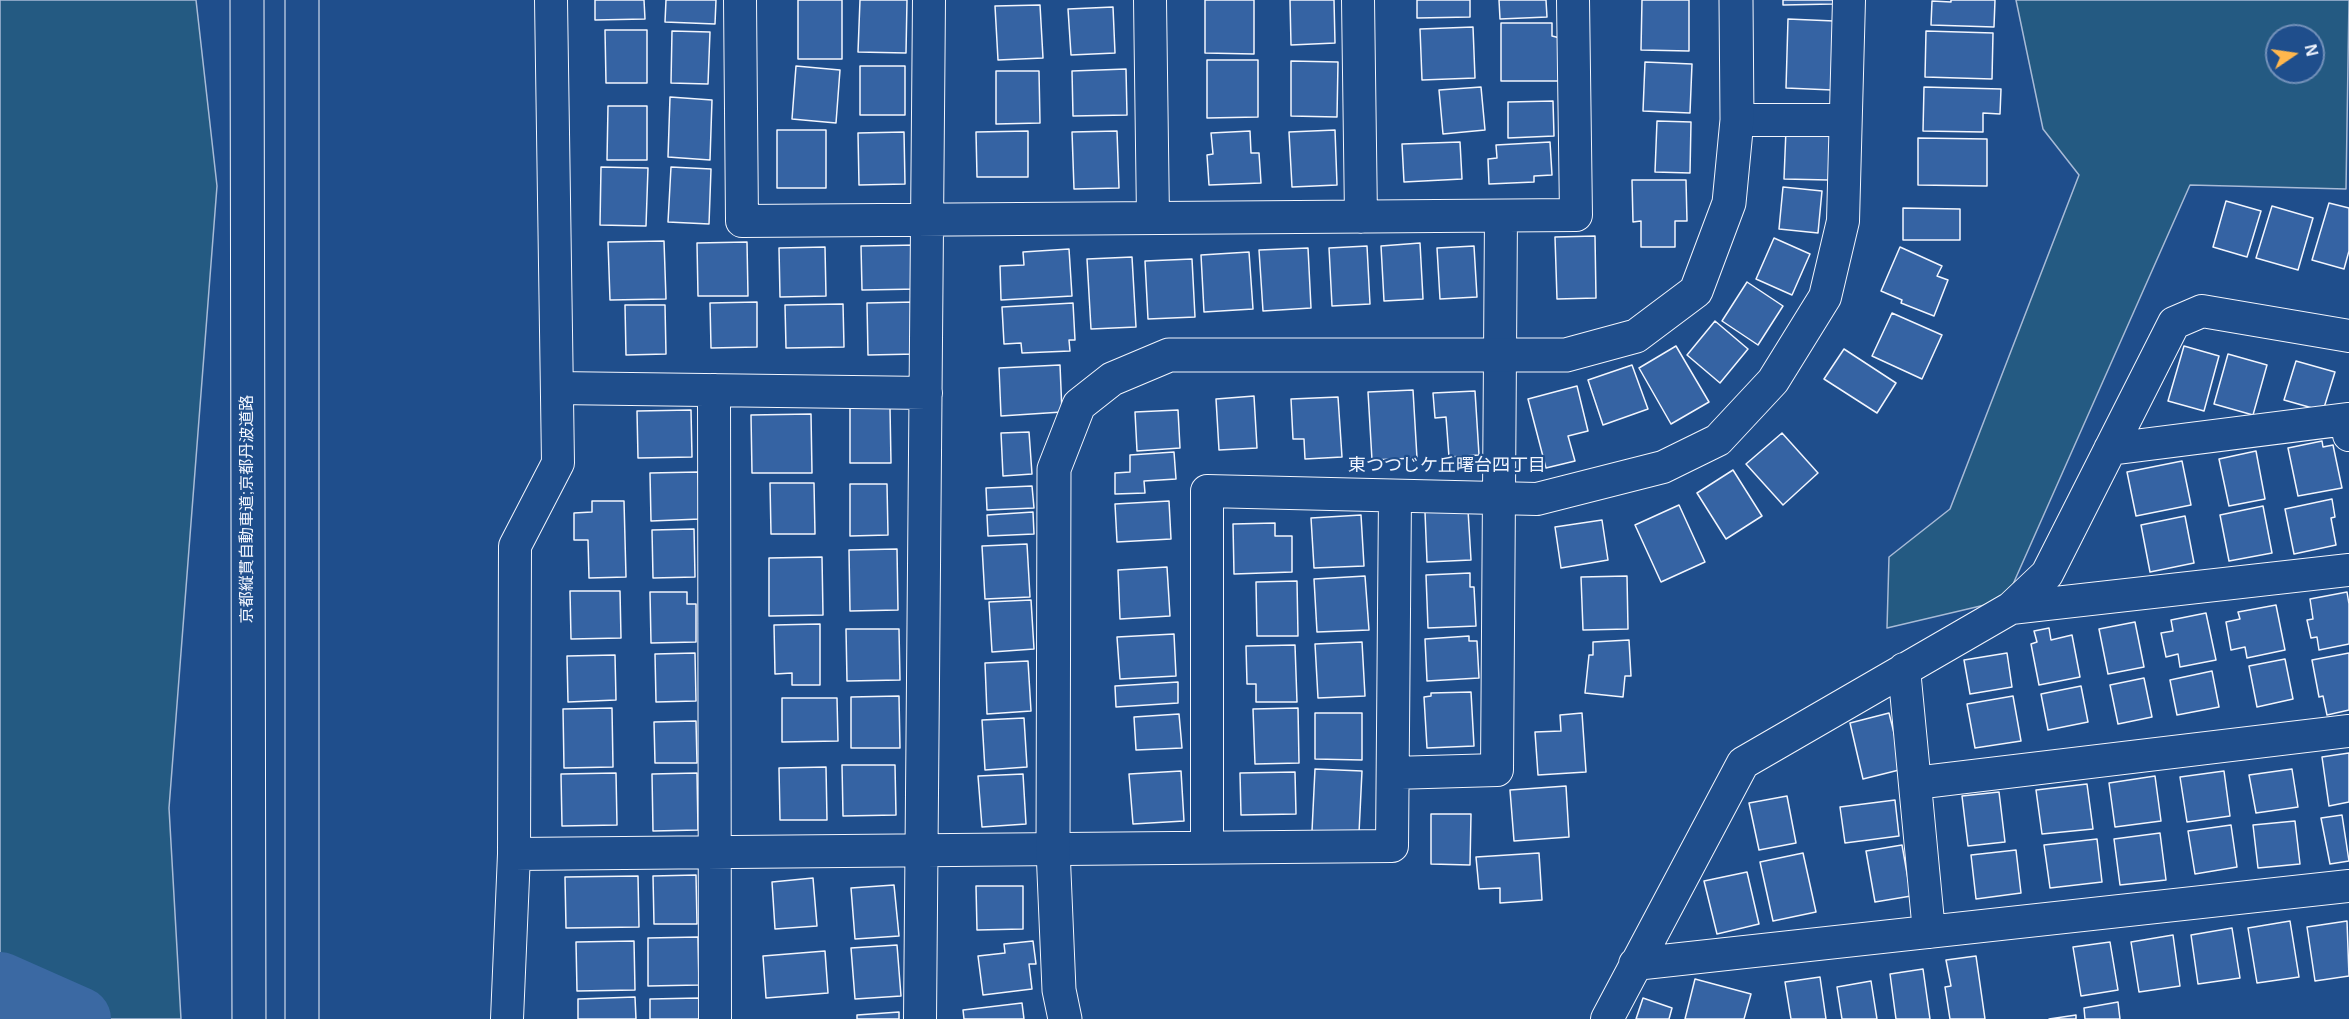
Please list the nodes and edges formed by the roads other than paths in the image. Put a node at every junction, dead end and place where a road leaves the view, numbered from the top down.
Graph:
1 (247, 0) edge
2 (302, 0) edge
3 (551, 0) edge
4 (740, 0) edge
5 (929, 0) edge
6 (1150, 0) edge
7 (1358, 0) edge
8 (1573, 0) edge
9 (1736, 0) edge
10 (1849, 0) edge
11 (1737, 120) junction
12 (1845, 120) junction
13 (1501, 216) junction
14 (1361, 217) junction
15 (1153, 218) junction
16 (927, 220) junction
17 (2349, 336) edge
18 (1500, 356) junction
19 (556, 388) junction
20 (714, 390) junction
21 (926, 393) junction
22 (2349, 435) edge
23 (2110, 449) junction
24 (1395, 496) junction
25 (1499, 499) junction
26 (2349, 570) edge
27 (2012, 608) junction
28 (1904, 669) junction
29 (2349, 731) edge
30 (1393, 773) junction
31 (1915, 783) junction
32 (1207, 848) junction
33 (1053, 849) junction
34 (922, 850) junction
35 (715, 852) junction
36 (514, 854) junction
37 (2349, 886) edge
38 (1929, 932) junction
39 (1635, 964) junction
40 (249, 1019) edge
41 (302, 1019) edge
42 (507, 1019) edge
43 (715, 1019) edge
44 (920, 1019) edge
45 (1065, 1019) edge
46 (1607, 1019) edge

1 - 40 main road, 京都縦貫自動車道;京都丹波道路
2 - 41 main road
3 - 19 street
4 - 16 street
5 - 16 street
6 - 15 street
7 - 14 street
8 - 13 street
9 - 11 main road
10 - 12 street
11 - 12 street
11 - 18 main road
12 - 25 street
13 - 14 street
13 - 18 street
14 - 15 street
15 - 16 street
16 - 21 street
17 - 23 street
18 - 25 street
18 - 33 main road
19 - 20 street
19 - 36 street
20 - 21 street
20 - 35 street
21 - 34 street
22 - 23 street
23 - 27 street
24 - 25 street
24 - 30 street
24 - 32 street
25 - 30 street
26 - 27 street
27 - 28 street
28 - 31 street
28 - 39 street
29 - 31 street
30 - 32 street
31 - 38 street
32 - 33 street
33 - 34 street
33 - 45 main road
34 - 35 street
34 - 44 street
35 - 36 street
35 - 43 street
36 - 42 street
37 - 38 street
38 - 39 street
39 - 46 street

